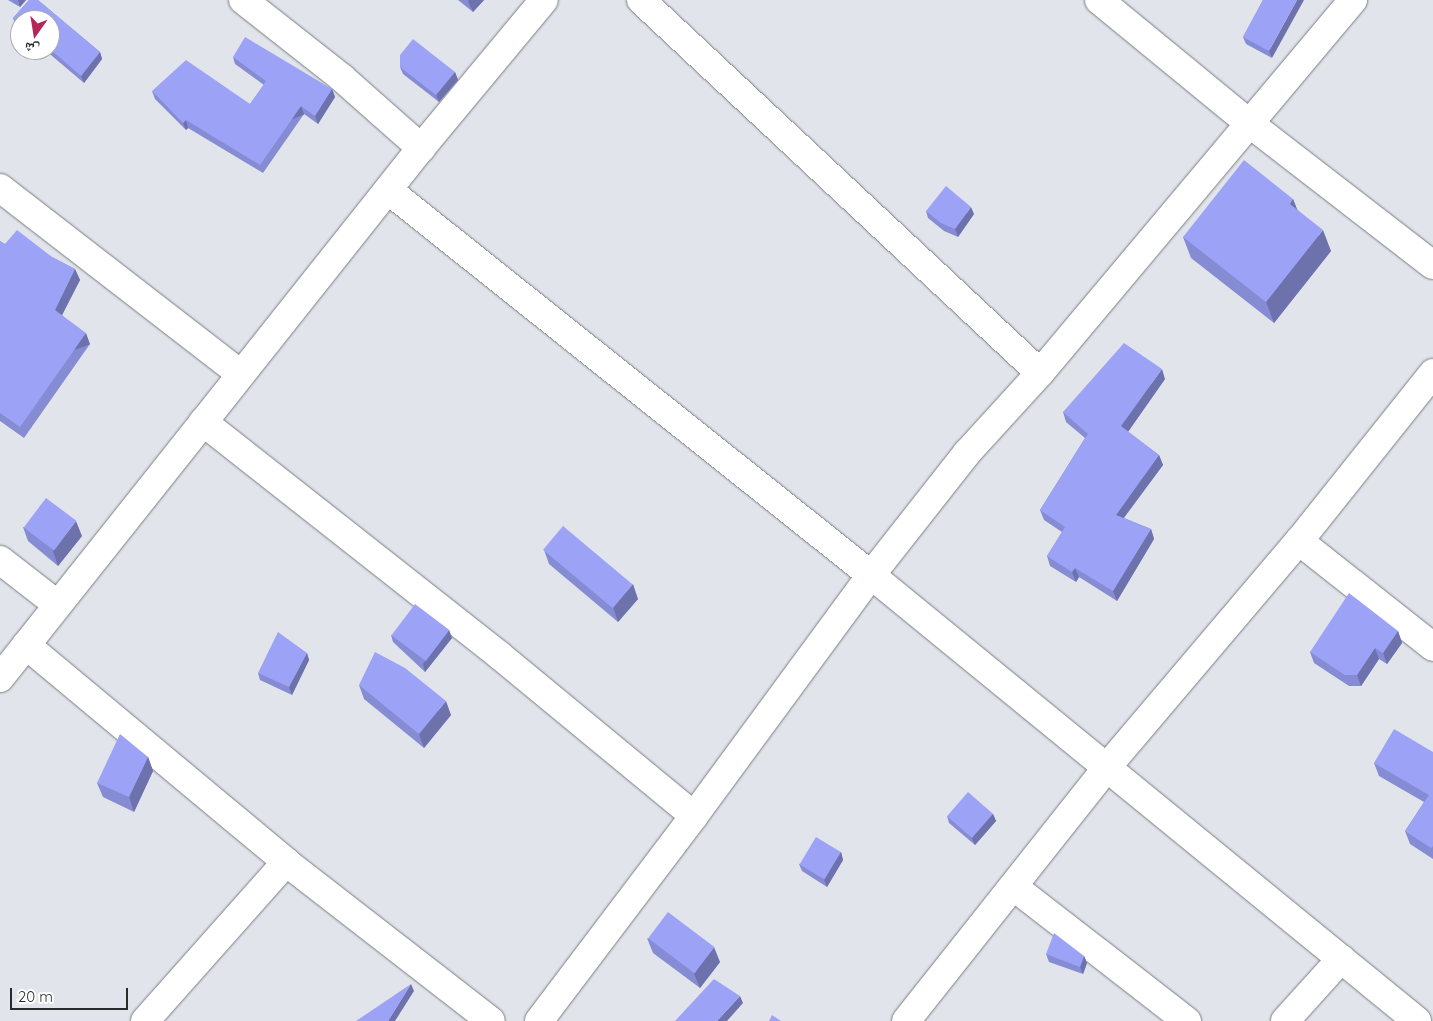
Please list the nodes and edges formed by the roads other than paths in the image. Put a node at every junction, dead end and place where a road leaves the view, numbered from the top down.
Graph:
1 (243, 0) edge
2 (544, 0) edge
3 (641, 0) edge
4 (1100, 0) edge
5 (1353, 0) edge
6 (1249, 123) junction
7 (421, 148) junction
8 (0, 188) edge
9 (388, 190) junction
10 (1433, 265) edge
11 (1040, 373) junction
12 (1433, 373) edge
13 (241, 374) junction
14 (203, 422) junction
15 (1299, 541) junction
16 (0, 560) edge
17 (871, 575) junction
18 (58, 606) junction
19 (26, 645) junction
20 (1433, 647) edge
21 (0, 678) edge
22 (1107, 767) junction
23 (694, 816) junction
24 (286, 862) junction
25 (1014, 887) junction
26 (1341, 958) junction
27 (145, 1021) edge
28 (491, 1021) edge
29 (539, 1021) edge
30 (906, 1021) edge
31 (1187, 1021) edge
32 (1285, 1021) edge
33 (1418, 1021) edge

1 - 7 street
2 - 7 street
3 - 11 street
4 - 6 street
5 - 6 street
6 - 10 street
6 - 11 street
7 - 9 street
8 - 13 street
9 - 13 street
9 - 17 street
11 - 17 street
12 - 15 street
13 - 14 street
14 - 18 street
14 - 23 street
15 - 20 street
15 - 22 street
16 - 18 street
17 - 22 street
17 - 23 street
18 - 19 street
19 - 21 street
19 - 24 street
22 - 25 street
22 - 26 street
23 - 29 street
24 - 27 street
24 - 28 street
25 - 30 street
25 - 31 street
26 - 32 street
26 - 33 street

